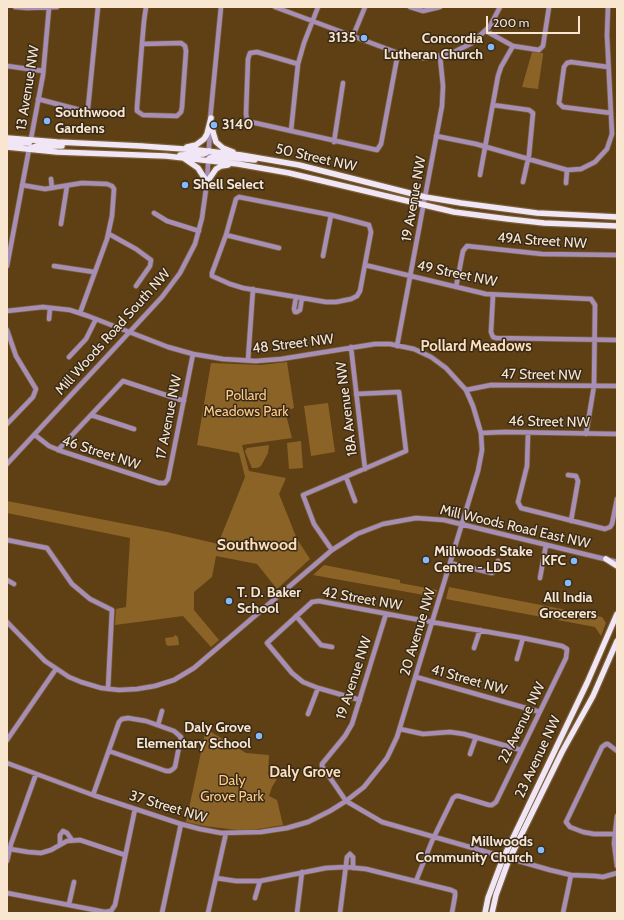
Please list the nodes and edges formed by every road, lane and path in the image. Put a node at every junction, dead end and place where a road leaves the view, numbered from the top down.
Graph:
1 (15, 7) edge
2 (57, 7) edge
3 (98, 7) edge
4 (146, 7) edge
5 (221, 7) edge
6 (275, 7) edge
7 (318, 7) edge
8 (365, 7) edge
9 (410, 7) edge
10 (440, 7) edge
11 (500, 7) edge
12 (549, 7) edge
13 (608, 7) edge
14 (48, 8) junction
15 (313, 20) junction
16 (486, 31) junction
17 (353, 36) junction
18 (142, 44) junction
19 (513, 46) junction
20 (398, 53) junction
21 (440, 56) junction
22 (298, 64) junction
23 (7, 66) edge
24 (608, 67) junction
25 (43, 71) junction
26 (343, 83) dead end
27 (38, 99) junction
28 (493, 104) junction
29 (611, 113) junction
30 (211, 118) junction
31 (291, 131) junction
32 (436, 136) junction
33 (7, 138) edge
34 (31, 140) junction
35 (334, 142) junction
36 (7, 143) edge
37 (86, 143) junction
38 (485, 146) junction
39 (7, 147) edge
40 (168, 148) junction
41 (29, 150) junction
42 (209, 151) junction
43 (241, 155) junction
44 (166, 156) junction
45 (184, 158) junction
46 (269, 159) junction
47 (528, 159) junction
48 (208, 160) junction
49 (238, 164) junction
50 (567, 170) junction
51 (480, 175) dead end
52 (51, 179) dead end
53 (206, 182) junction
54 (523, 182) dead end
55 (566, 183) dead end
56 (22, 185) junction
57 (68, 186) junction
58 (52, 188) junction
59 (425, 197) junction
60 (424, 205) junction
61 (154, 213) dead end
62 (331, 215) junction
63 (617, 217) edge
64 (61, 224) dead end
65 (617, 225) edge
66 (103, 229) dead end
67 (199, 231) junction
68 (109, 232) junction
69 (226, 236) junction
70 (279, 248) dead end
71 (323, 256) dead end
72 (617, 256) edge
73 (8, 260) edge
74 (365, 265) junction
75 (7, 266) edge
76 (54, 266) dead end
77 (94, 272) junction
78 (411, 276) junction
79 (136, 286) dead end
80 (456, 287) junction
81 (253, 289) junction
82 (493, 295) junction
83 (296, 297) junction
84 (302, 298) junction
85 (50, 308) junction
86 (7, 311) edge
87 (80, 313) junction
88 (49, 319) dead end
89 (96, 319) junction
90 (7, 330) edge
91 (130, 333) junction
92 (594, 340) junction
93 (617, 340) edge
94 (397, 346) junction
95 (351, 347) junction
96 (193, 354) junction
97 (69, 357) dead end
98 (248, 360) junction
99 (446, 368) joint
100 (594, 386) junction
101 (617, 386) edge
102 (466, 390) junction
103 (356, 394) junction
104 (184, 401) junction
105 (91, 415) junction
106 (8, 422) edge
107 (134, 429) dead end
108 (481, 433) junction
109 (528, 433) junction
110 (586, 434) junction
111 (617, 434) edge
112 (35, 435) junction
113 (58, 450) junction
114 (7, 464) edge
115 (365, 469) junction
116 (568, 475) dead end
117 (346, 477) junction
118 (165, 483) joint
119 (617, 499) edge
120 (355, 501) dead end
121 (572, 521) junction
122 (462, 524) junction
123 (7, 540) edge
124 (546, 545) junction
125 (332, 550) junction
126 (606, 559) junction
127 (498, 561) dead end
128 (617, 561) edge
129 (450, 563) junction
130 (617, 566) edge
131 (540, 578) dead end
132 (7, 580) edge
133 (14, 584) dead end
134 (386, 614) junction
135 (617, 614) edge
136 (296, 616) junction
137 (7, 622) edge
138 (433, 622) junction
139 (480, 630) junction
140 (523, 638) junction
141 (617, 641) edge
142 (332, 647) dead end
143 (474, 648) dead end
144 (566, 649) joint
145 (517, 659) dead end
146 (56, 669) junction
147 (416, 677) junction
148 (318, 688) junction
149 (108, 689) junction
150 (360, 700) junction
151 (162, 711) dead end
152 (540, 712) junction
153 (308, 714) dead end
154 (158, 725) junction
155 (400, 729) junction
156 (476, 737) junction
157 (7, 740) edge
158 (521, 750) junction
159 (109, 751) junction
160 (617, 751) edge
161 (470, 754) dead end
162 (7, 763) edge
163 (36, 774) junction
164 (93, 795) junction
165 (346, 801) junction
166 (135, 809) junction
167 (617, 816) edge
168 (181, 824) junction
169 (226, 833) junction
170 (614, 834) junction
171 (433, 837) junction
172 (72, 840) junction
173 (60, 844) junction
174 (10, 849) junction
175 (125, 855) junction
176 (507, 858) junction
177 (7, 861) edge
178 (617, 866) edge
179 (346, 867) junction
180 (353, 868) junction
181 (302, 872) junction
182 (617, 873) edge
183 (571, 875) junction
184 (216, 878) junction
185 (260, 881) junction
186 (416, 881) junction
187 (74, 882) dead end
188 (7, 892) edge
189 (255, 898) dead end
190 (69, 904) junction
191 (162, 913) edge
192 (208, 913) edge
193 (297, 913) edge
194 (340, 913) edge
195 (452, 913) edge
196 (485, 913) edge
197 (492, 913) edge
198 (563, 913) edge

1 - 14 street
2 - 14 street
3 - 27 street
4 - 18 street
5 - 30 street, Mill Woods Road South NW
6 - 15 street
7 - 15 street
8 - 17 street
9 - 10 street
11 - 16 street
12 - 19 street
13 - 24 street
14 - 25 street, 13 Avenue NW
15 - 17 street
15 - 22 street
16 - 19 street
16 - 21 street
17 - 20 street
18 - 18 street
19 - 28 street
20 - 21 street
20 - 35 street
21 - 32 street, 19 Avenue NW
22 - 31 street
22 - 31 street
23 - 25 street
24 - 29 street
24 - 29 street
25 - 27 street, 13 Avenue NW
26 - 35 street
27 - 34 street, 13 Avenue NW
28 - 38 street
28 - 47 street
29 - 50 street
30 - 40 main road
30 - 42 street, Mill Woods Road South NW
30 - 43 main road
31 - 35 street
32 - 38 street
32 - 59 street, 19 Avenue NW
33 - 34 main road, 50 Street NW
34 - 36 main road
34 - 37 main road, 50 Street NW
34 - 41 street, 13 Avenue NW
37 - 40 main road, 50 Street NW
37 - 41 main road
38 - 47 street
38 - 51 street
39 - 41 main road, 50 Street NW
40 - 42 main road, 50 Street NW
41 - 44 main road, 50 Street NW
41 - 56 street, 13 Avenue NW
42 - 43 main road, 50 Street NW
42 - 44 main road
42 - 48 street, Mill Woods Road South NW
43 - 46 main road, 50 Street NW
44 - 45 main road, 50 Street NW
45 - 48 main road, 50 Street NW
45 - 53 main road
46 - 48 main road
46 - 59 main road, 50 Street NW
47 - 50 street
47 - 54 street
48 - 49 main road, 50 Street NW
48 - 53 street, Mill Woods Road South NW
49 - 53 main road
49 - 60 main road, 50 Street NW
50 - 55 street
52 - 58 street
53 - 67 street, Mill Woods Road South NW
56 - 58 street
56 - 73 street, 13 Avenue NW
57 - 58 street
57 - 64 street
57 - 68 street
59 - 60 street, 19 Avenue NW
59 - 63 main road, 50 Street NW
60 - 65 main road, 50 Street NW
60 - 78 street, 19 Avenue NW
61 - 67 street
62 - 69 street
62 - 71 street
62 - 74 street
66 - 68 street
67 - 91 street, Mill Woods Road South NW
68 - 77 street
68 - 79 street
69 - 70 street
69 - 81 street
72 - 80 street, 49A Street NW
73 - 75 street, 13 Avenue NW
74 - 78 street, 49 Street NW
74 - 84 street
76 - 77 street
77 - 87 street
78 - 80 street, 49 Street NW
78 - 94 street, 19 Avenue NW
80 - 82 street, 49 Street NW
81 - 83 street
81 - 98 street
82 - 92 street, 49 Street NW
82 - 92 street
83 - 84 street
83 - 84 street
85 - 86 street, 48 Street NW
85 - 87 street, 48 Street NW
85 - 88 street
87 - 89 street, 48 Street NW
89 - 91 street, 48 Street NW
89 - 97 street
90 - 106 street
91 - 96 street, 48 Street NW
91 - 112 street, Mill Woods Road South NW
92 - 93 street
92 - 100 street
94 - 95 street, 48 Street NW
94 - 99 street, 48 Street NW
95 - 98 street, 48 Street NW
95 - 103 street, 18A Avenue NW
96 - 98 street, 48 Street NW
96 - 104 street, 17 Avenue NW
99 - 102 street, 20 Avenue NW
100 - 101 street, 47 Street NW
100 - 102 street, 47 Street NW
100 - 110 street
102 - 108 street, 20 Avenue NW
103 - 115 street, 18A Avenue NW
103 - 115 street
104 - 105 street
104 - 118 street, 17 Avenue NW
105 - 107 street
105 - 113 street
108 - 109 street, 46 Street NW
108 - 122 street, 20 Avenue NW
109 - 110 street, 46 Street NW
109 - 121 street
110 - 111 street, 46 Street NW
112 - 113 street, 46 Street NW
112 - 114 street, Mill Woods Road South NW
113 - 118 street, 46 Street NW
115 - 117 street
116 - 121 street
117 - 120 street
117 - 125 street
119 - 121 street
122 - 124 street, Mill Woods Road East NW
122 - 125 street, Mill Woods Road East NW
122 - 129 street, 20 Avenue NW
123 - 149 street
124 - 126 street, Mill Woods Road East NW
124 - 131 street
125 - 149 street, Mill Woods Road East NW
126 - 128 main road
126 - 130 main road
127 - 129 street
129 - 138 street, 20 Avenue NW
132 - 133 street
134 - 136 street, 42 Street NW
134 - 138 street, 42 Street NW
134 - 150 street, 19 Avenue NW
135 - 176 main road, 23 Avenue NW
136 - 142 street
136 - 148 street
137 - 146 street, Mill Woods Road East NW
138 - 139 street, 42 Street NW
138 - 147 street, 20 Avenue NW
139 - 140 street, 42 Street NW
139 - 143 street
140 - 144 street, 42 Street NW
140 - 145 street
141 - 176 main road, 23 Avenue NW
144 - 152 street, 22 Avenue NW
146 - 149 street, Mill Woods Road East NW
146 - 157 street
147 - 152 street, 41 Street NW
147 - 155 street, 20 Avenue NW
148 - 150 street
148 - 153 street
150 - 165 street, 19 Avenue NW
151 - 154 street
152 - 158 street, 22 Avenue NW
154 - 159 street
154 - 159 street
155 - 156 street
155 - 165 street, 20 Avenue NW
156 - 158 street
156 - 161 street
158 - 171 street, 22 Avenue NW
159 - 164 street
160 - 170 street
162 - 163 street, 37 Street NW
163 - 164 street, 37 Street NW
163 - 174 street
164 - 166 street, 37 Street NW
165 - 169 street, 37 Street NW
165 - 171 street
166 - 168 street, 37 Street NW
166 - 175 street
167 - 170 street
168 - 169 street, 37 Street NW
168 - 191 street
169 - 184 street
170 - 178 street
171 - 176 street
171 - 186 street
172 - 173 street
172 - 173 street
172 - 175 street
173 - 174 street
174 - 177 street
175 - 190 street
176 - 183 street
176 - 196 main road, 23 Avenue NW
176 - 197 main road, 23 Avenue NW
179 - 180 street
179 - 180 street
179 - 181 street
179 - 194 street
180 - 186 street
181 - 185 street
181 - 193 street
182 - 183 street
183 - 198 street
184 - 185 street
184 - 192 street
185 - 189 street
186 - 195 street
187 - 190 street
188 - 190 street

